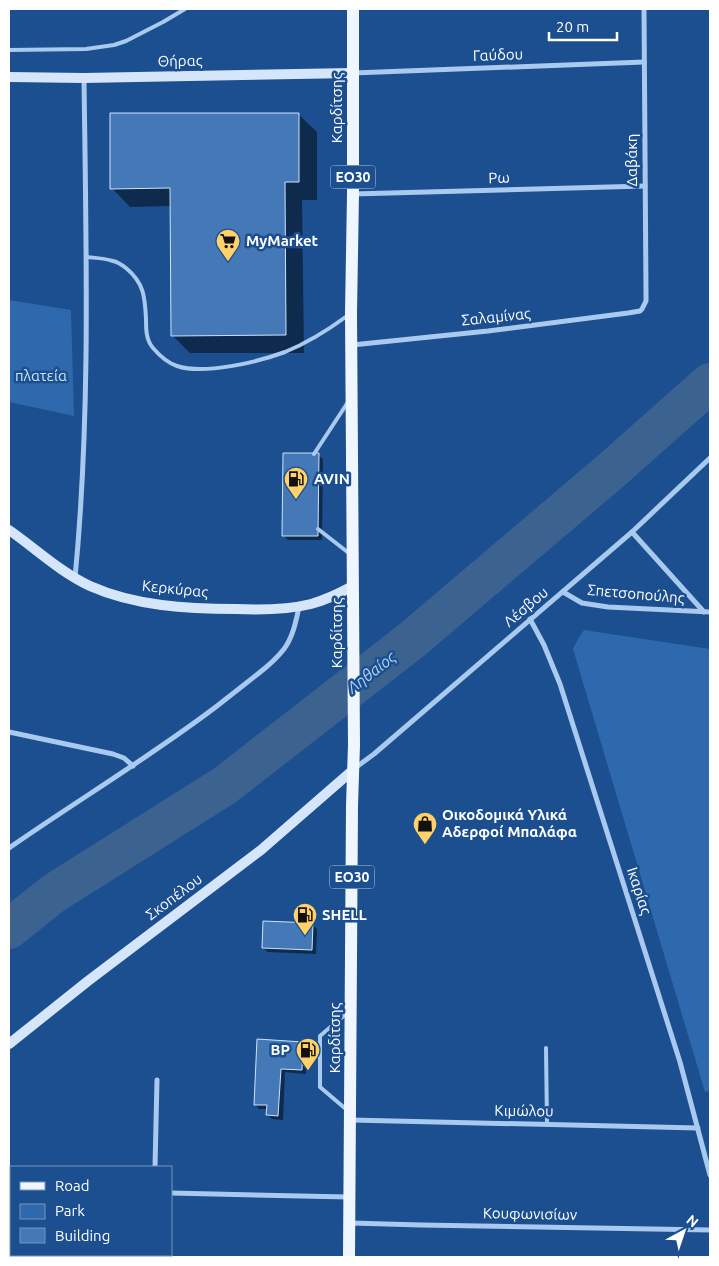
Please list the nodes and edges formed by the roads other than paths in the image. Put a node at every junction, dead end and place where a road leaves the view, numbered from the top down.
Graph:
1 (185, 9) edge
2 (353, 9) edge
3 (644, 9) edge
4 (9, 50) edge
5 (644, 62) junction
6 (353, 72) junction
7 (9, 77) edge
8 (84, 78) junction
9 (645, 186) junction
10 (353, 194) junction
11 (86, 256) junction
12 (642, 310) joint
13 (351, 313) junction
14 (352, 345) junction
15 (352, 396) junction
16 (314, 454) dead end
17 (710, 458) edge
18 (318, 529) dead end
19 (9, 530) edge
20 (632, 532) junction
21 (353, 556) junction
22 (75, 578) junction
23 (353, 586) junction
24 (563, 592) junction
25 (299, 606) junction
26 (704, 612) junction
27 (710, 612) edge
28 (530, 620) junction
29 (9, 732) edge
30 (133, 766) junction
31 (353, 770) junction
32 (9, 848) edge
33 (351, 1010) junction
34 (9, 1044) edge
35 (546, 1048) dead end
36 (157, 1080) dead end
37 (350, 1116) junction
38 (547, 1124) junction
39 (698, 1128) junction
40 (155, 1166) edge
41 (710, 1175) edge
42 (172, 1194) edge
43 (349, 1197) junction
44 (349, 1223) junction
45 (710, 1230) edge
46 (348, 1257) edge

1 - 4 lane
2 - 6 main road, Καρδίτσης / ΕΟ30
3 - 5 street, Δαβάκη
5 - 6 street, Γαύδου
5 - 9 street, Δαβάκη
6 - 8 street, Θήρας
6 - 10 main road, Καρδίτσης / ΕΟ30
7 - 8 street, Θήρας
8 - 11 street
9 - 10 street, Ρω
9 - 12 street, Δαβάκη
10 - 13 main road, Καρδίτσης / ΕΟ30
11 - 13 lane
11 - 22 street
12 - 14 street, Σαλαμίνας
13 - 14 main road, Καρδίτσης / ΕΟ30
14 - 15 main road, Καρδίτσης / ΕΟ30
15 - 16 lane
15 - 21 main road, Καρδίτσης / ΕΟ30
17 - 20 street, Λέσβου
18 - 21 lane
19 - 22 street, Κερκύρας
20 - 24 street, Λέσβου
20 - 26 street
21 - 23 main road, Καρδίτσης / ΕΟ30
22 - 25 street, Κερκύρας
23 - 25 street, Κερκύρας
23 - 31 main road, Καρδίτσης / ΕΟ30
24 - 26 street, Σπετσοπούλης
24 - 28 street, Λέσβου
25 - 30 street
26 - 27 street, Σπετσοπούλης
28 - 31 street, Λέσβου
28 - 39 street, Ικαρίας
29 - 30 street
30 - 32 street
31 - 33 main road, Καρδίτσης / ΕΟ30
31 - 34 street, Σκοπέλου
33 - 37 main road, Καρδίτσης / ΕΟ30
33 - 37 lane
35 - 38 lane
36 - 40 street
37 - 38 street, Κιμώλου
37 - 43 main road, Καρδίτσης / ΕΟ30
38 - 39 street, Κιμώλου
39 - 41 street, Ικαρίας
42 - 43 street
43 - 44 main road, Καρδίτσης / ΕΟ30
44 - 45 street, Κουφωνισίων
44 - 46 main road, Καρδίτσης / ΕΟ30

